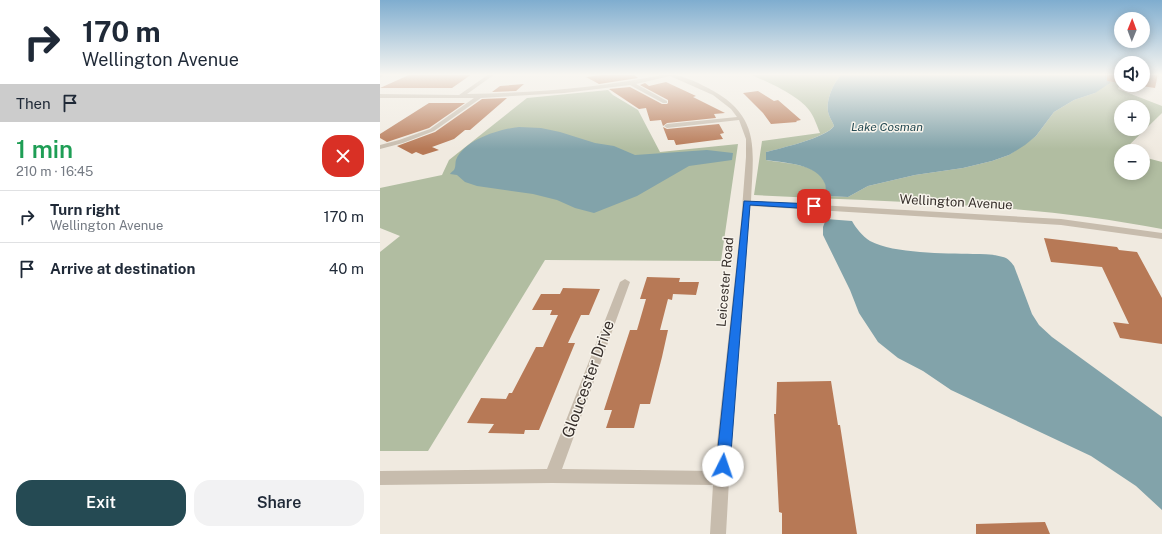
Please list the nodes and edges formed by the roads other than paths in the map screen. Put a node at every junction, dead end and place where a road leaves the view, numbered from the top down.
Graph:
1 (476, 99) edge
2 (659, 99) edge
3 (722, 99) edge
4 (665, 102) dead end
5 (741, 118) junction
6 (667, 126) dead end
7 (380, 147) edge
8 (747, 203) junction
9 (1162, 236) edge
10 (624, 282) dead end
11 (552, 476) junction
12 (380, 478) edge
13 (722, 478) junction
14 (718, 534) edge

1 - 7 street
2 - 4 street
3 - 5 street, Leicester Road
5 - 6 street
5 - 8 street, Leicester Road
8 - 9 street, Wellington Avenue
8 - 13 street, Leicester Road
10 - 11 street, Gloucester Drive
11 - 12 street
11 - 13 street
13 - 14 street, Leicester Road

